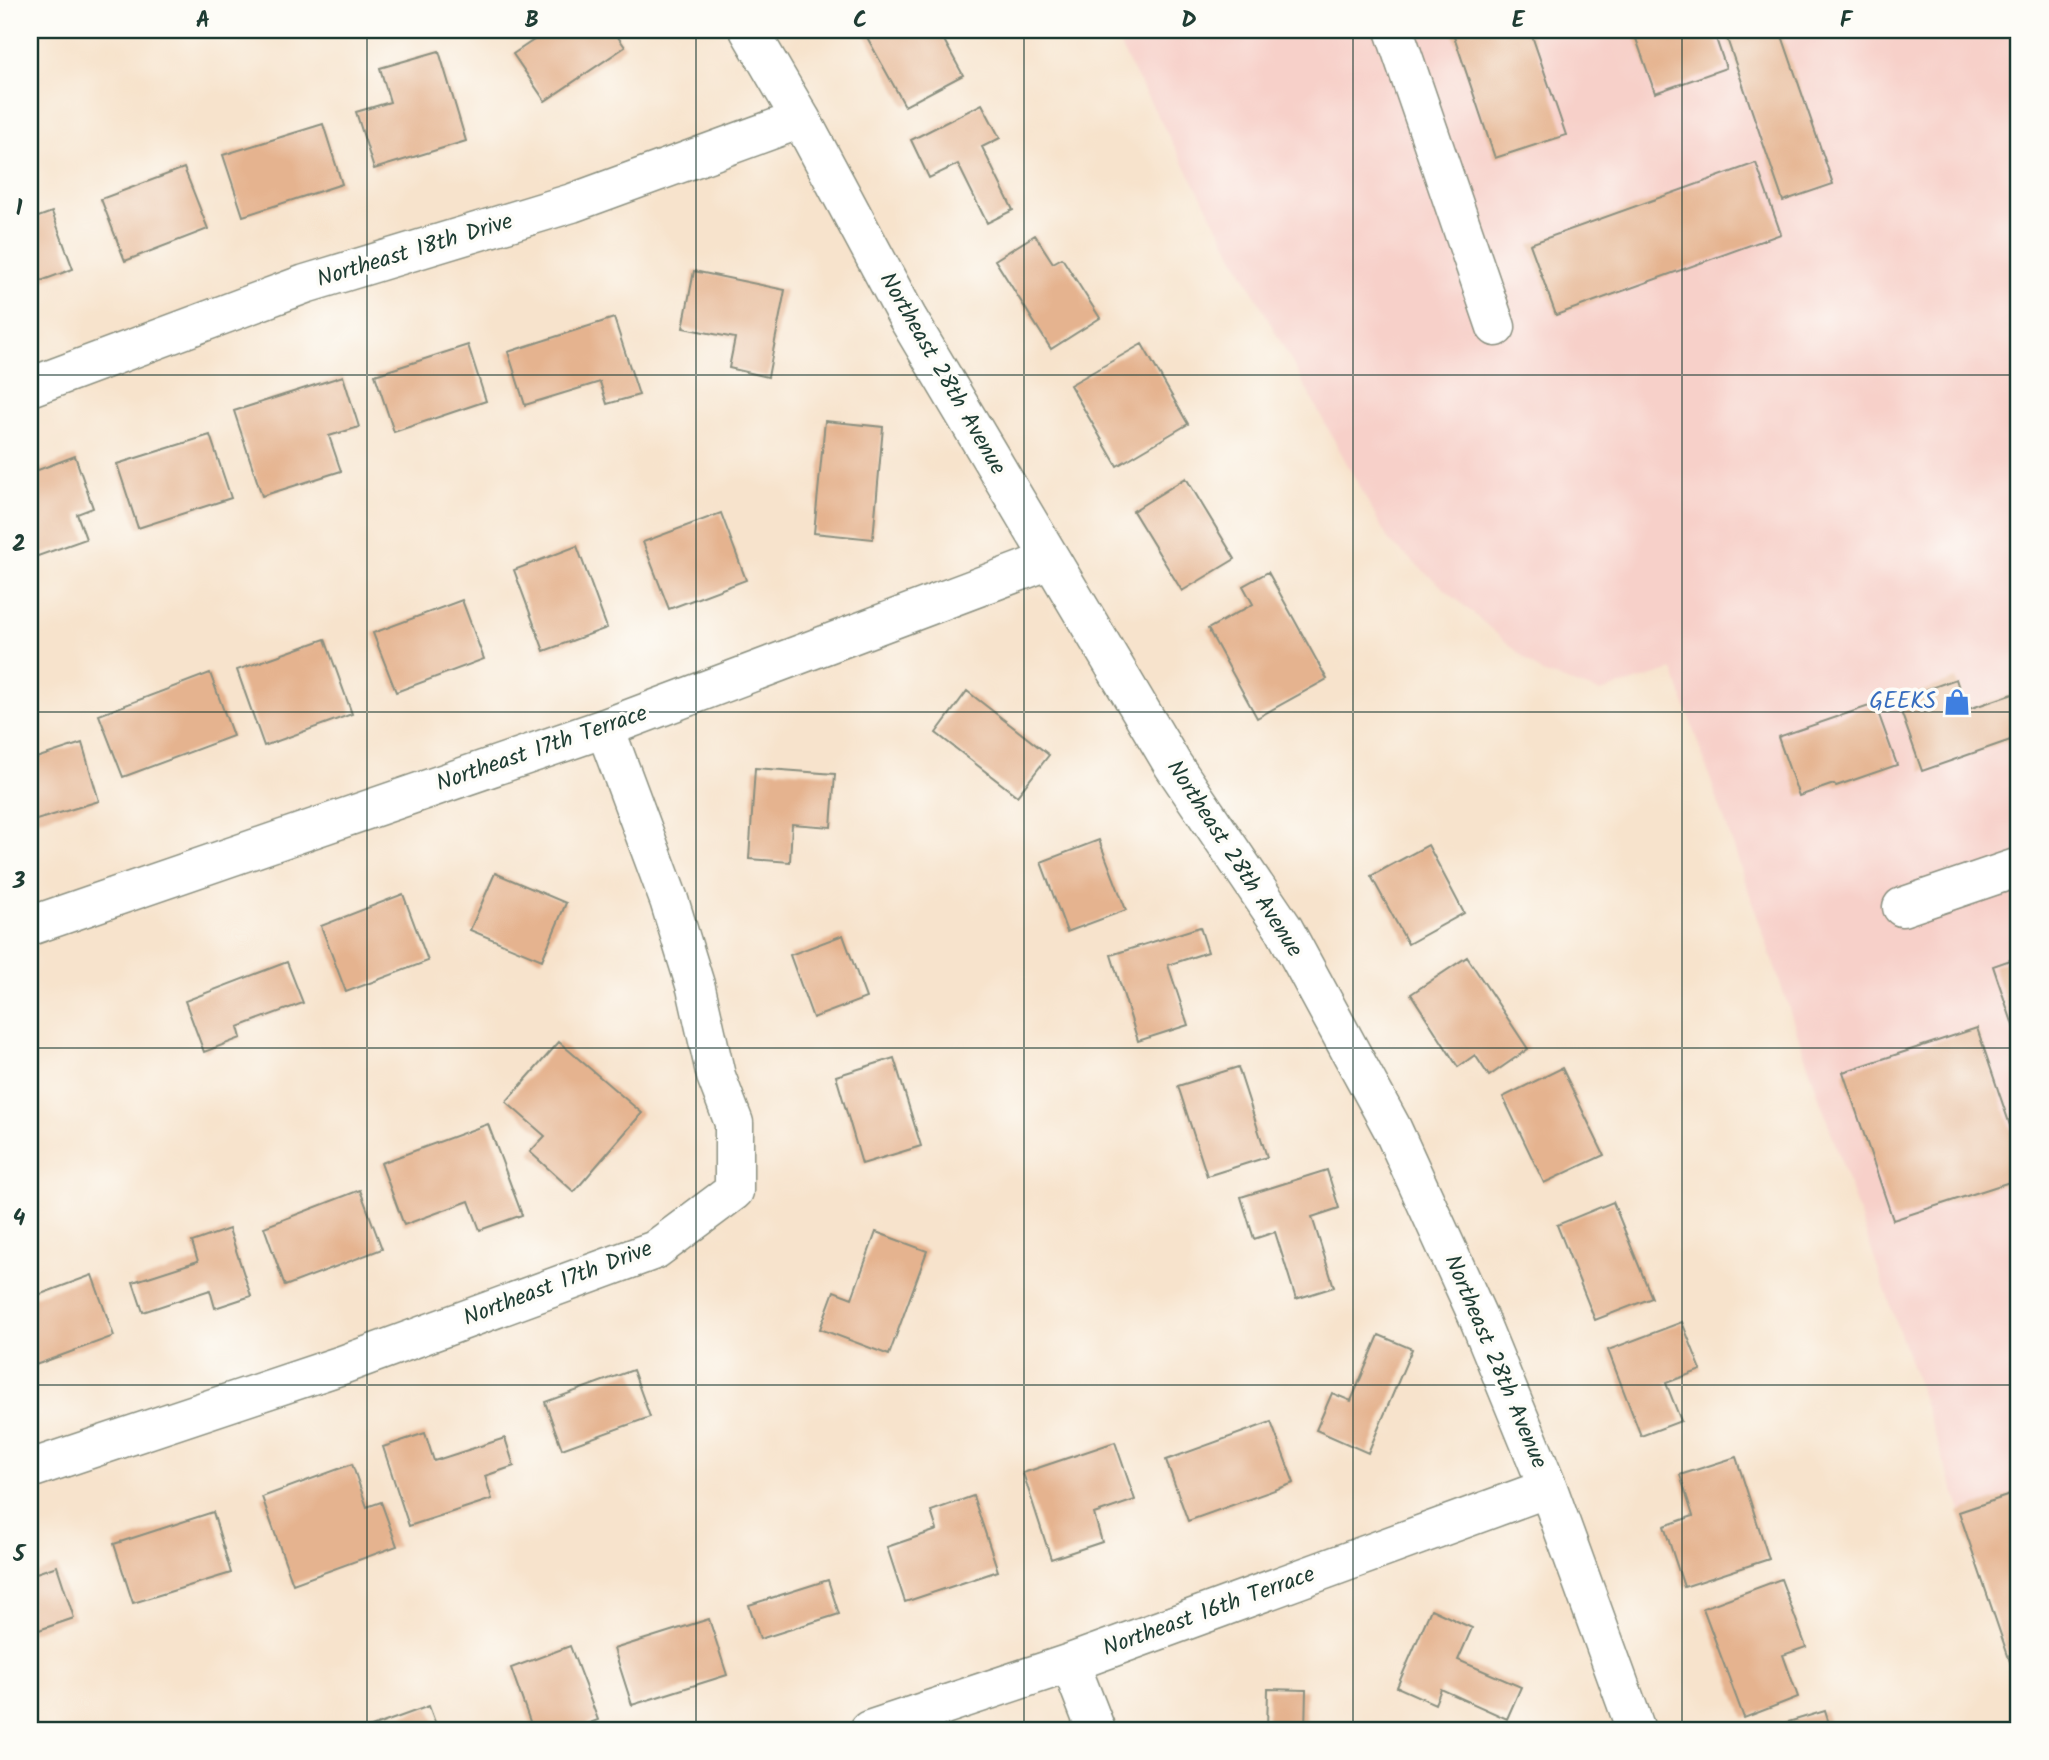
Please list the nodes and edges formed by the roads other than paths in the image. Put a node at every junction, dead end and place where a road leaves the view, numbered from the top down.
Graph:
1 (749, 30) edge
2 (1394, 30) edge
3 (801, 119) junction
4 (1496, 327) dead end
5 (30, 387) edge
6 (1050, 560) junction
7 (605, 728) junction
8 (2019, 867) edge
9 (1902, 907) dead end
10 (30, 926) edge
11 (30, 1469) edge
12 (1548, 1488) junction
13 (1070, 1663) junction
14 (869, 1730) edge
15 (1096, 1730) edge
16 (1636, 1730) edge

1 - 3 street, Northeast 28th Avenue
2 - 4 street
3 - 5 street, Northeast 18th Drive
3 - 6 street, Northeast 28th Avenue
6 - 7 street, Northeast 17th Terrace
6 - 12 street, Northeast 28th Avenue
7 - 10 street, Northeast 17th Terrace
7 - 11 street, Northeast 17th Drive
8 - 9 street
12 - 13 street, Northeast 16th Terrace
12 - 16 street, Northeast 28th Avenue
13 - 14 street, Northeast 16th Terrace
13 - 15 street

